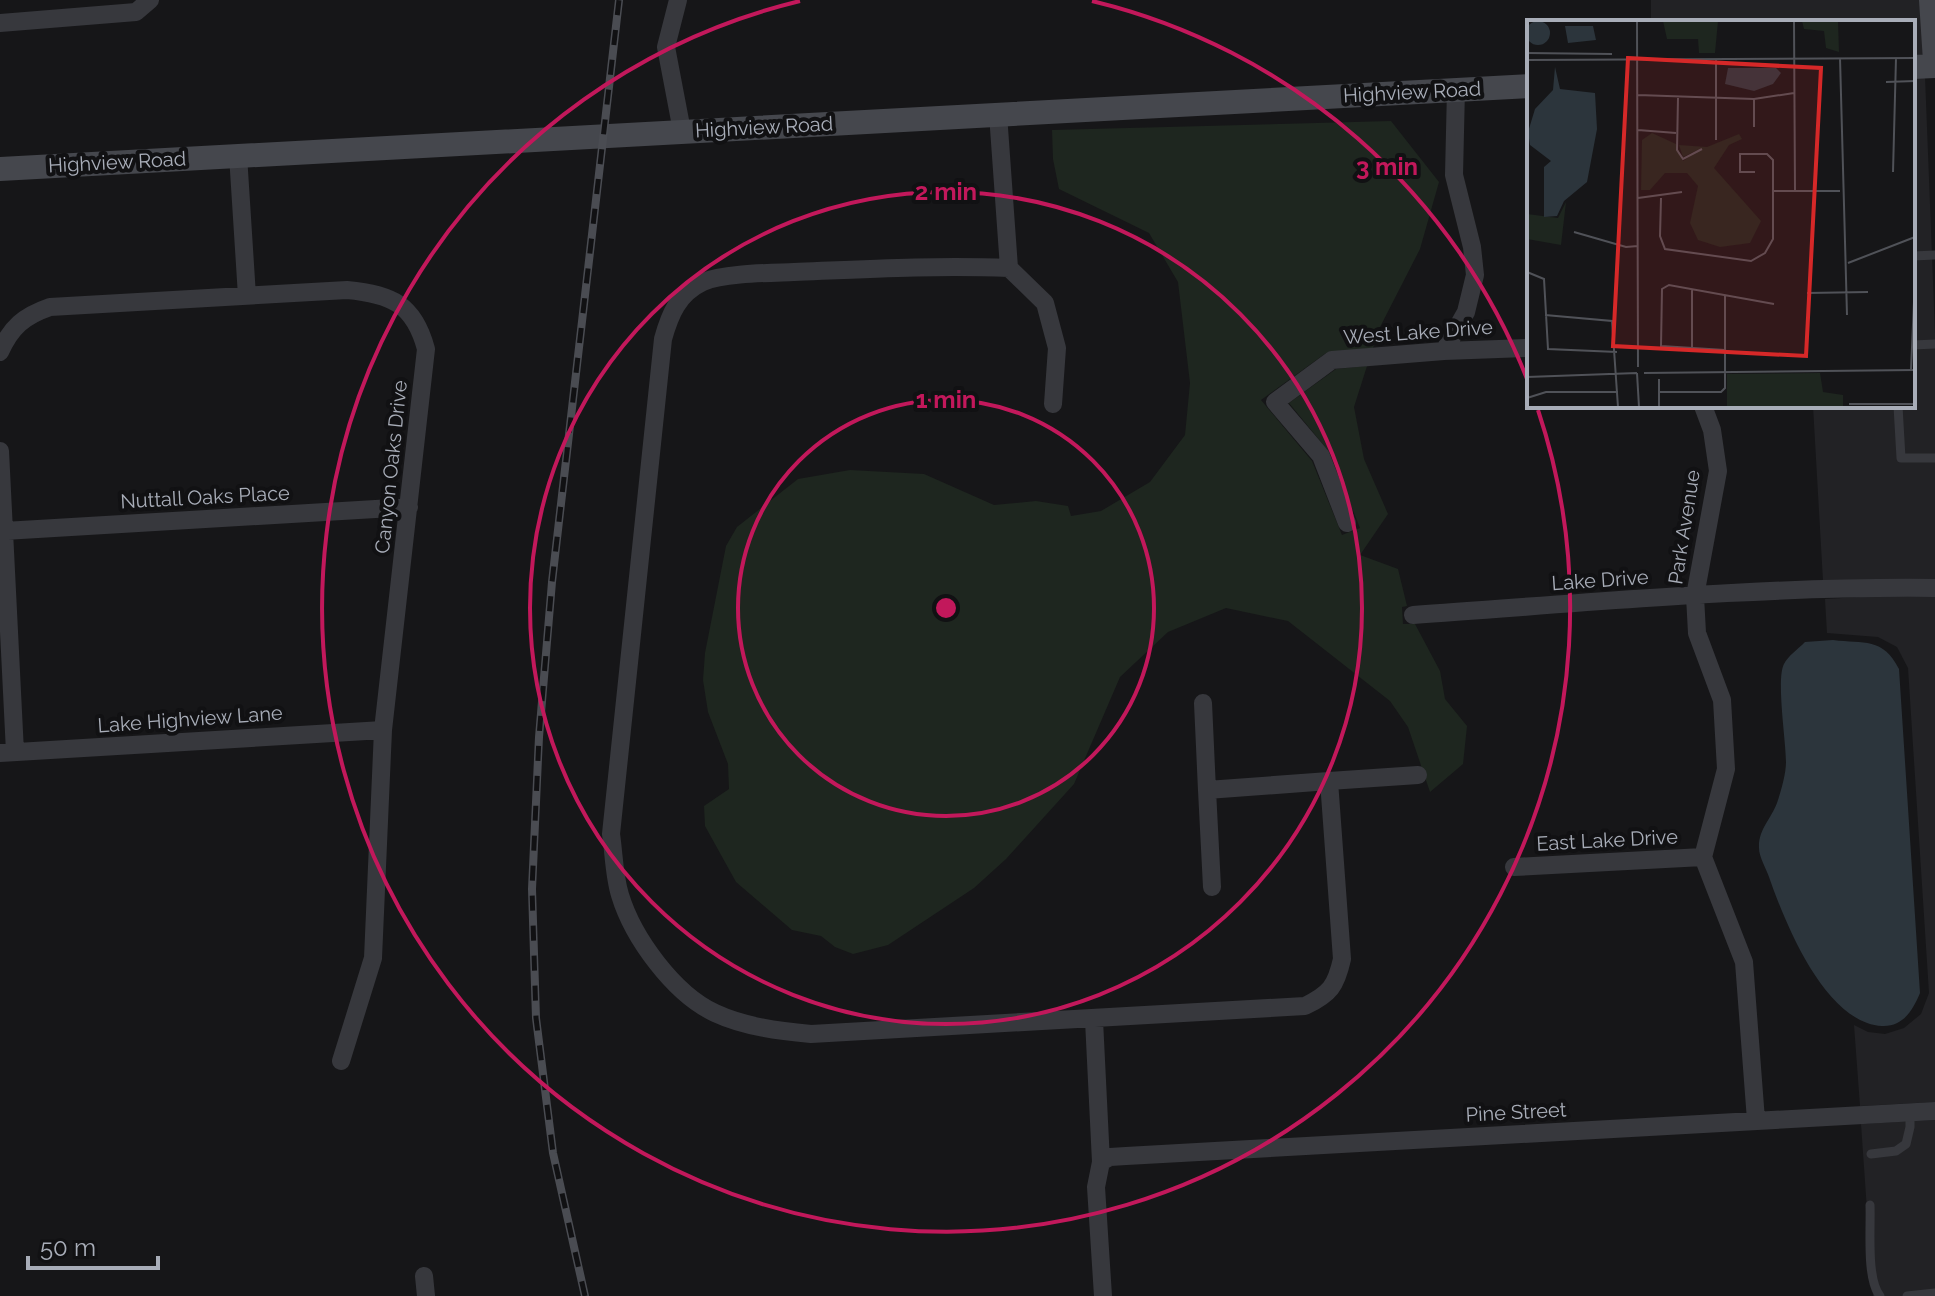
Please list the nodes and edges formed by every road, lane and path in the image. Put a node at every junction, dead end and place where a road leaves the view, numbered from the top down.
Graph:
1 (150, 0) edge
2 (678, 0) edge
3 (1931, 0) edge
4 (0, 23) edge
5 (1935, 63) edge
6 (1915, 67) edge
7 (1527, 86) edge
8 (1456, 89) junction
9 (998, 114) junction
10 (682, 131) junction
11 (238, 155) junction
12 (0, 169) edge
13 (1935, 255) edge
14 (1915, 256) edge
15 (1009, 268) junction
16 (247, 296) junction
17 (1935, 344) edge
18 (1915, 345) edge
19 (1527, 348) edge
20 (1444, 351) junction
21 (0, 352) edge
22 (1053, 404) dead end
23 (1704, 408) edge
24 (1898, 408) edge
25 (0, 451) edge
26 (1935, 458) edge
27 (409, 507) junction
28 (1347, 523) dead end
29 (4, 531) junction
30 (1935, 588) edge
31 (1695, 596) junction
32 (1413, 615) dead end
33 (1203, 703) dead end
34 (383, 730) junction
35 (8, 753) edge
36 (1418, 775) dead end
37 (1329, 781) junction
38 (1207, 790) junction
39 (1703, 857) junction
40 (1514, 867) dead end
41 (1212, 887) dead end
42 (1094, 1020) junction
43 (341, 1061) dead end
44 (1935, 1111) edge
45 (1910, 1113) junction
46 (1756, 1120) junction
47 (1871, 1154) dead end
48 (1101, 1162) junction
49 (1870, 1205) dead end
50 (424, 1276) dead end
51 (1935, 1293) edge
52 (426, 1296) edge
53 (1103, 1296) edge
54 (1880, 1296) edge
55 (1907, 1296) edge

1 - 4 street
2 - 10 street
3 - 5 street
5 - 6 street
7 - 8 street, Highview Road
8 - 9 street, Highview Road
8 - 20 street
9 - 10 street, Highview Road
9 - 15 street
10 - 11 street, Highview Road
11 - 12 street, Highview Road
11 - 16 street
13 - 14 lane
15 - 22 street
15 - 42 street
16 - 21 street, Canyon Oaks Drive
16 - 27 street, Canyon Oaks Drive
17 - 18 lane
19 - 20 street, West Lake Drive
20 - 28 street, West Lake Drive
23 - 31 street, Park Avenue
24 - 26 lane
25 - 29 street
27 - 29 street, Nuttall Oaks Place
27 - 34 street, Canyon Oaks Drive
29 - 35 street
30 - 31 street, Lake Drive
31 - 32 street, Lake Drive
31 - 39 street, Park Avenue
33 - 38 street
34 - 35 street, Lake Highview Lane
34 - 43 street, Canyon Oaks Drive
36 - 37 street
37 - 38 street
37 - 42 street
38 - 41 street
39 - 40 street, East Lake Drive
39 - 46 street
42 - 48 street
44 - 45 street, Pine Street
45 - 46 street, Pine Street
45 - 47 lane
46 - 48 street, Pine Street
48 - 53 street
49 - 54 lane
50 - 52 street
51 - 55 lane

